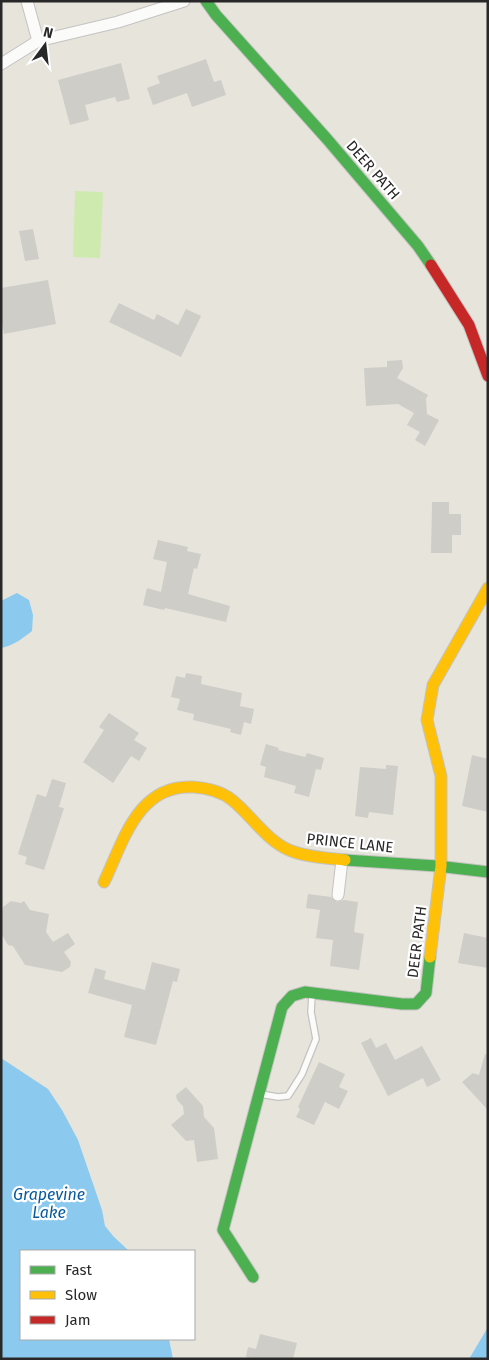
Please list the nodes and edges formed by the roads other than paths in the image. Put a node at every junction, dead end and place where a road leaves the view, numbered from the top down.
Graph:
1 (27, 1) edge
2 (184, 1) edge
3 (206, 1) edge
4 (38, 41) junction
5 (1, 64) edge
6 (488, 376) edge
7 (488, 588) edge
8 (342, 860) junction
9 (441, 866) junction
10 (488, 872) edge
11 (104, 882) dead end
12 (338, 895) dead end
13 (313, 993) junction
14 (259, 1094) junction
15 (253, 1278) dead end

1 - 4 street
2 - 4 street
3 - 6 street, DEER PATH
4 - 5 street
7 - 9 street, DEER PATH
8 - 9 street, PRINCE LANE
8 - 11 street, PRINCE LANE
8 - 12 street
9 - 10 street, PRINCE LANE
9 - 13 street, DEER PATH
13 - 14 street, DEER PATH
13 - 14 lane
14 - 15 street, DEER PATH

